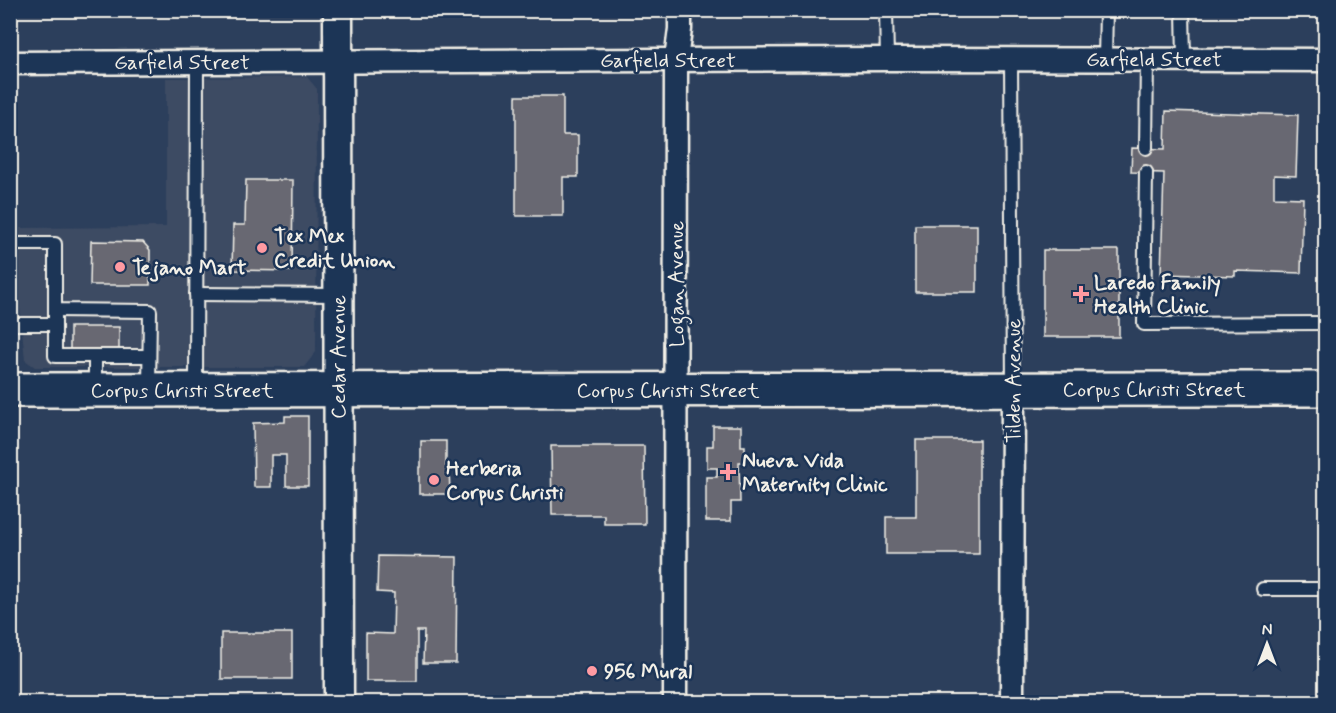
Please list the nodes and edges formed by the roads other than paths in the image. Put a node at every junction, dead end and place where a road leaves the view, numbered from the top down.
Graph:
1 (338, 10) edge
2 (680, 10) edge
3 (886, 10) edge
4 (1106, 10) edge
5 (1183, 10) edge
6 (887, 59) junction
7 (1011, 59) junction
8 (1105, 59) junction
9 (1147, 59) junction
10 (1184, 59) junction
11 (676, 60) junction
12 (1326, 60) edge
13 (197, 62) junction
14 (338, 62) junction
15 (10, 63) edge
16 (1146, 148) dead end
17 (1146, 172) dead end
18 (10, 244) edge
19 (196, 294) junction
20 (338, 295) junction
21 (55, 310) junction
22 (1326, 323) edge
23 (10, 324) edge
24 (55, 324) junction
25 (95, 356) junction
26 (149, 356) junction
27 (675, 389) junction
28 (1013, 389) junction
29 (1326, 389) edge
30 (10, 390) edge
31 (95, 390) junction
32 (149, 390) junction
33 (196, 390) junction
34 (338, 390) junction
35 (1263, 589) dead end
36 (1326, 589) edge
37 (339, 702) edge
38 (675, 702) edge
39 (1012, 702) edge

1 - 14 street, Cedar Avenue
2 - 11 street, Logan Avenue
3 - 6 lane
4 - 8 lane
5 - 10 lane
6 - 7 street, Garfield Street
6 - 11 street, Garfield Street
7 - 8 street, Garfield Street
7 - 28 lane, Tilden Avenue
8 - 9 street, Garfield Street
9 - 10 street, Garfield Street
9 - 16 lane
10 - 12 street, Garfield Street
11 - 14 street, Garfield Street
11 - 27 street, Logan Avenue
13 - 14 street, Garfield Street
13 - 15 street, Garfield Street
13 - 19 lane
14 - 20 street, Cedar Avenue
17 - 22 lane
18 - 21 lane
19 - 20 lane
19 - 33 lane
20 - 34 street, Cedar Avenue
21 - 24 lane
21 - 26 lane
23 - 24 lane
24 - 25 lane
25 - 26 lane
25 - 31 lane
26 - 32 lane
27 - 28 main road, Corpus Christi Street
27 - 34 main road, Corpus Christi Street
27 - 38 street, Logan Avenue
28 - 29 main road, Corpus Christi Street
28 - 39 street, Tilden Avenue
30 - 31 main road, Corpus Christi Street
31 - 32 main road, Corpus Christi Street
32 - 33 main road, Corpus Christi Street
33 - 34 main road, Corpus Christi Street
34 - 37 street, Cedar Avenue
35 - 36 lane

